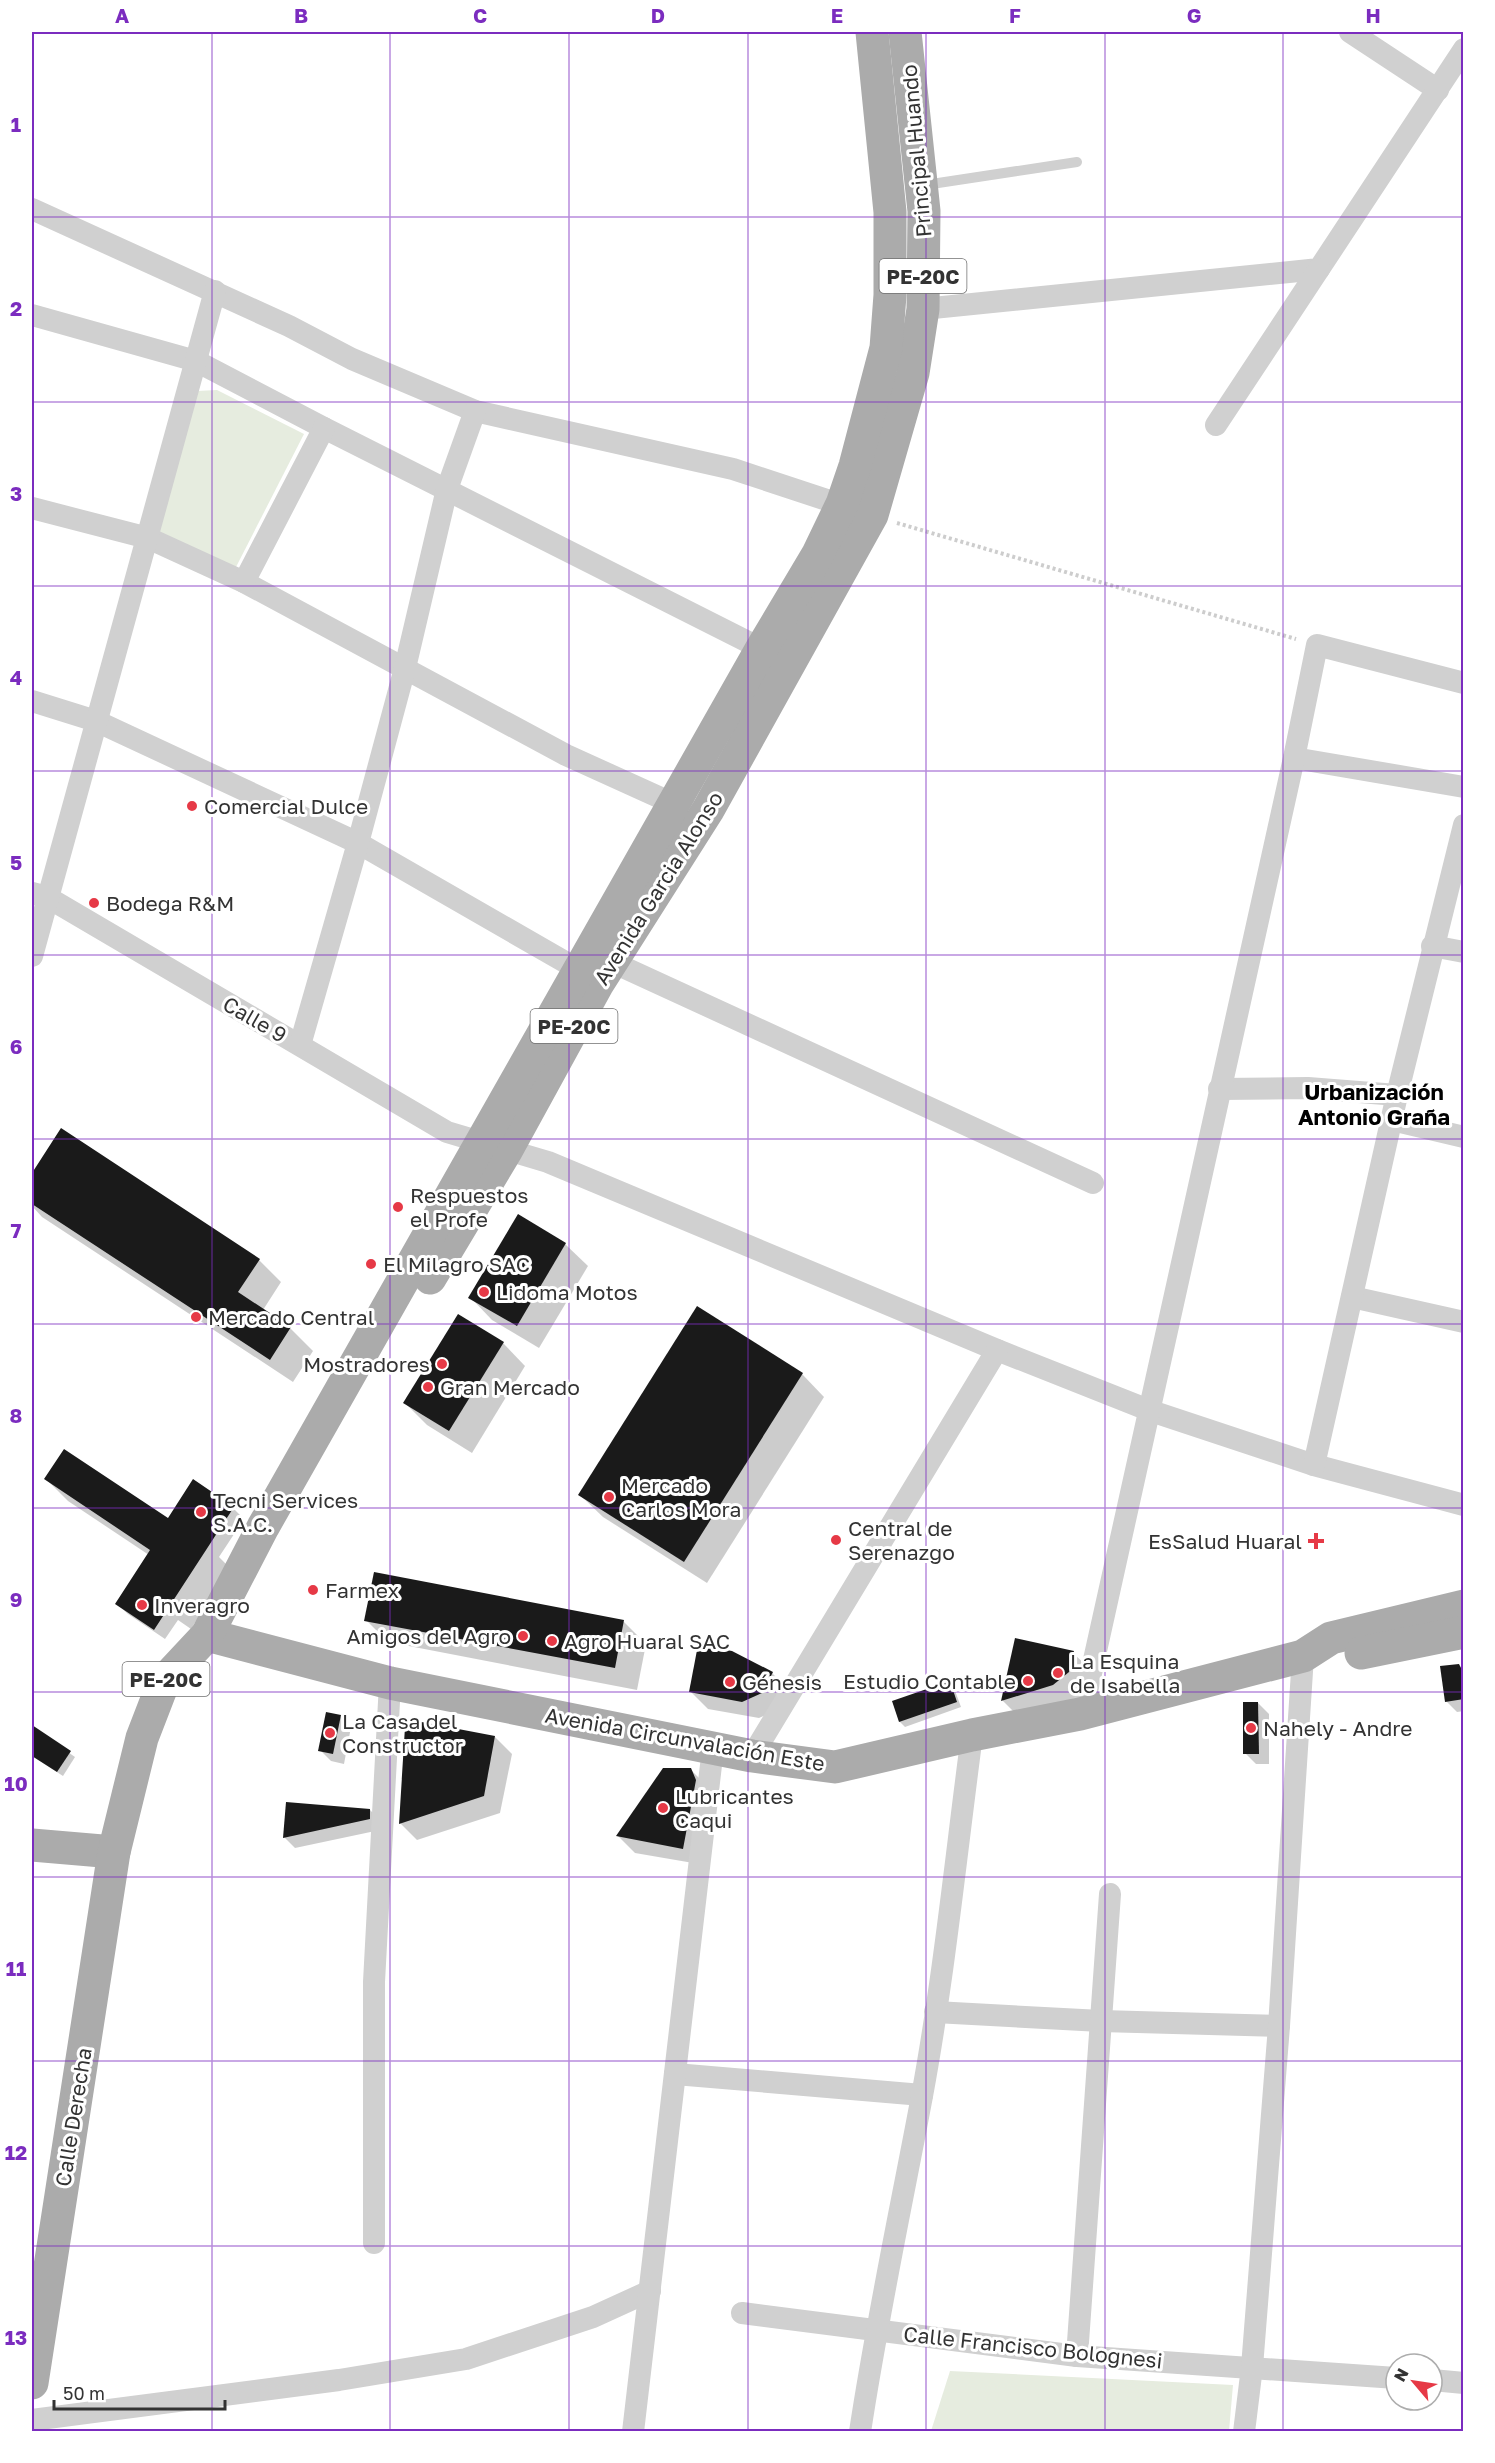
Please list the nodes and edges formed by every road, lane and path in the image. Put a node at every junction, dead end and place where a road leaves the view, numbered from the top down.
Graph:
1 (872, 32) edge
2 (905, 32) edge
3 (1350, 32) edge
4 (1464, 49) edge
5 (1438, 90) junction
6 (1077, 162) dead end
7 (922, 185) junction
8 (32, 209) edge
9 (1319, 269) junction
10 (215, 291) junction
11 (923, 309) junction
12 (32, 315) edge
13 (196, 361) junction
14 (475, 411) junction
15 (1216, 425) dead end
16 (324, 428) junction
17 (447, 489) junction
18 (32, 508) edge
19 (857, 510) junction
20 (148, 538) junction
21 (244, 582) junction
22 (1317, 645) junction
23 (776, 656) junction
24 (405, 669) junction
25 (1464, 683) edge
26 (32, 701) edge
27 (96, 722) junction
28 (1294, 758) junction
29 (1464, 787) edge
30 (674, 804) junction
31 (708, 810) junction
32 (1464, 825) edge
33 (358, 843) junction
34 (39, 895) edge
35 (1432, 946) junction
36 (1464, 952) edge
37 (32, 956) edge
38 (612, 962) junction
39 (579, 970) junction
40 (300, 1046) junction
41 (1219, 1089) junction
42 (1397, 1095) junction
43 (1392, 1120) junction
44 (1464, 1137) edge
45 (493, 1147) junction
46 (1093, 1183) dead end
47 (1352, 1297) junction
48 (1464, 1322) edge
49 (997, 1350) junction
50 (1151, 1411) junction
51 (1314, 1465) junction
52 (1464, 1505) edge
53 (1464, 1606) edge
54 (1464, 1632) edge
55 (207, 1635) junction
56 (1303, 1656) junction
57 (390, 1683) junction
58 (1082, 1714) junction
59 (972, 1735) junction
60 (713, 1748) junction
61 (752, 1756) junction
62 (32, 1845) edge
63 (114, 1852) junction
64 (1110, 1894) dead end
65 (935, 2012) junction
66 (1101, 2021) junction
67 (1279, 2026) junction
68 (675, 2074) junction
69 (922, 2095) junction
70 (374, 2243) dead end
71 (650, 2291) junction
72 (742, 2313) dead end
73 (875, 2329) junction
74 (1077, 2356) junction
75 (1252, 2367) junction
76 (1384, 2377) edge
77 (1444, 2381) edge
78 (32, 2383) edge
79 (1464, 2383) edge
80 (32, 2420) edge
81 (633, 2432) edge
82 (860, 2432) edge
83 (1244, 2432) edge

1 - 19 main road, Principal Huando / PE-20C
2 - 7 main road, Principal Huando / PE-20C
3 - 5 street
4 - 5 street
5 - 9 street
6 - 7 lane
7 - 11 main road, Principal Huando / PE-20C
8 - 10 street
9 - 11 street
9 - 15 street
10 - 13 street
10 - 14 street
11 - 19 main road, Principal Huando / PE-20C
12 - 13 street
13 - 16 street
13 - 20 street
14 - 17 street
14 - 19 street
16 - 17 street
16 - 21 street
17 - 23 street
17 - 24 street
18 - 20 street
19 - 22 path
19 - 23 main road, Avenida Garcia Alonso / PE-20C
20 - 21 street
20 - 27 street
21 - 24 street
22 - 25 street
22 - 28 street
23 - 30 main road, Avenida Garcia Alonso / PE-20C
23 - 31 main road, Avenida Garcia Alonso / PE-20C
24 - 30 street
24 - 33 street
26 - 27 street
27 - 33 street
27 - 34 street
28 - 29 street
28 - 41 street
30 - 31 street
30 - 39 main road, Avenida Garcia Alonso / PE-20C
31 - 38 main road, Avenida Garcia Alonso / PE-20C
32 - 35 street
33 - 39 street
33 - 40 street
34 - 37 street
34 - 40 street, Calle 9
35 - 36 street
35 - 42 street
38 - 45 main road, Avenida Garcia Alonso / PE-20C
38 - 46 street
39 - 45 main road, Avenida Garcia Alonso / PE-20C
40 - 45 street, Calle 9
41 - 42 street
41 - 50 street
42 - 43 street
43 - 44 street
43 - 47 street
45 - 49 street, Calle 9
45 - 55 main road, Avenida Garcia Alonso / PE-20C
47 - 48 street
47 - 51 street
49 - 50 street, Calle 9
49 - 61 street
50 - 51 street, Calle 9
50 - 58 street
51 - 52 street, Calle 9
53 - 56 main road, Avenida Circunvalación Este
54 - 56 main road, Avenida Circunvalación Este
55 - 57 main road, Avenida Circunvalación Este
55 - 63 main road, Avenida Garcia Alonso / PE-20C
56 - 58 main road, Avenida Circunvalación Este
56 - 67 street
57 - 60 main road, Avenida Circunvalación Este
57 - 70 street
58 - 59 main road, Avenida Circunvalación Este
59 - 61 main road, Avenida Circunvalación Este
59 - 65 street
60 - 61 main road, Avenida Circunvalación Este
60 - 68 street
62 - 63 main road
63 - 78 main road, Calle Derecha / PE-20C
64 - 66 street
65 - 66 street
65 - 69 street
66 - 67 street
66 - 74 street
67 - 75 street
68 - 69 street
68 - 71 street
69 - 73 street
71 - 80 street
71 - 81 street
72 - 73 street, Calle Francisco Bolognesi
73 - 74 street, Calle Francisco Bolognesi
73 - 82 street
74 - 75 street, Calle Francisco Bolognesi
75 - 76 street, Calle Francisco Bolognesi
75 - 83 street
77 - 79 street

